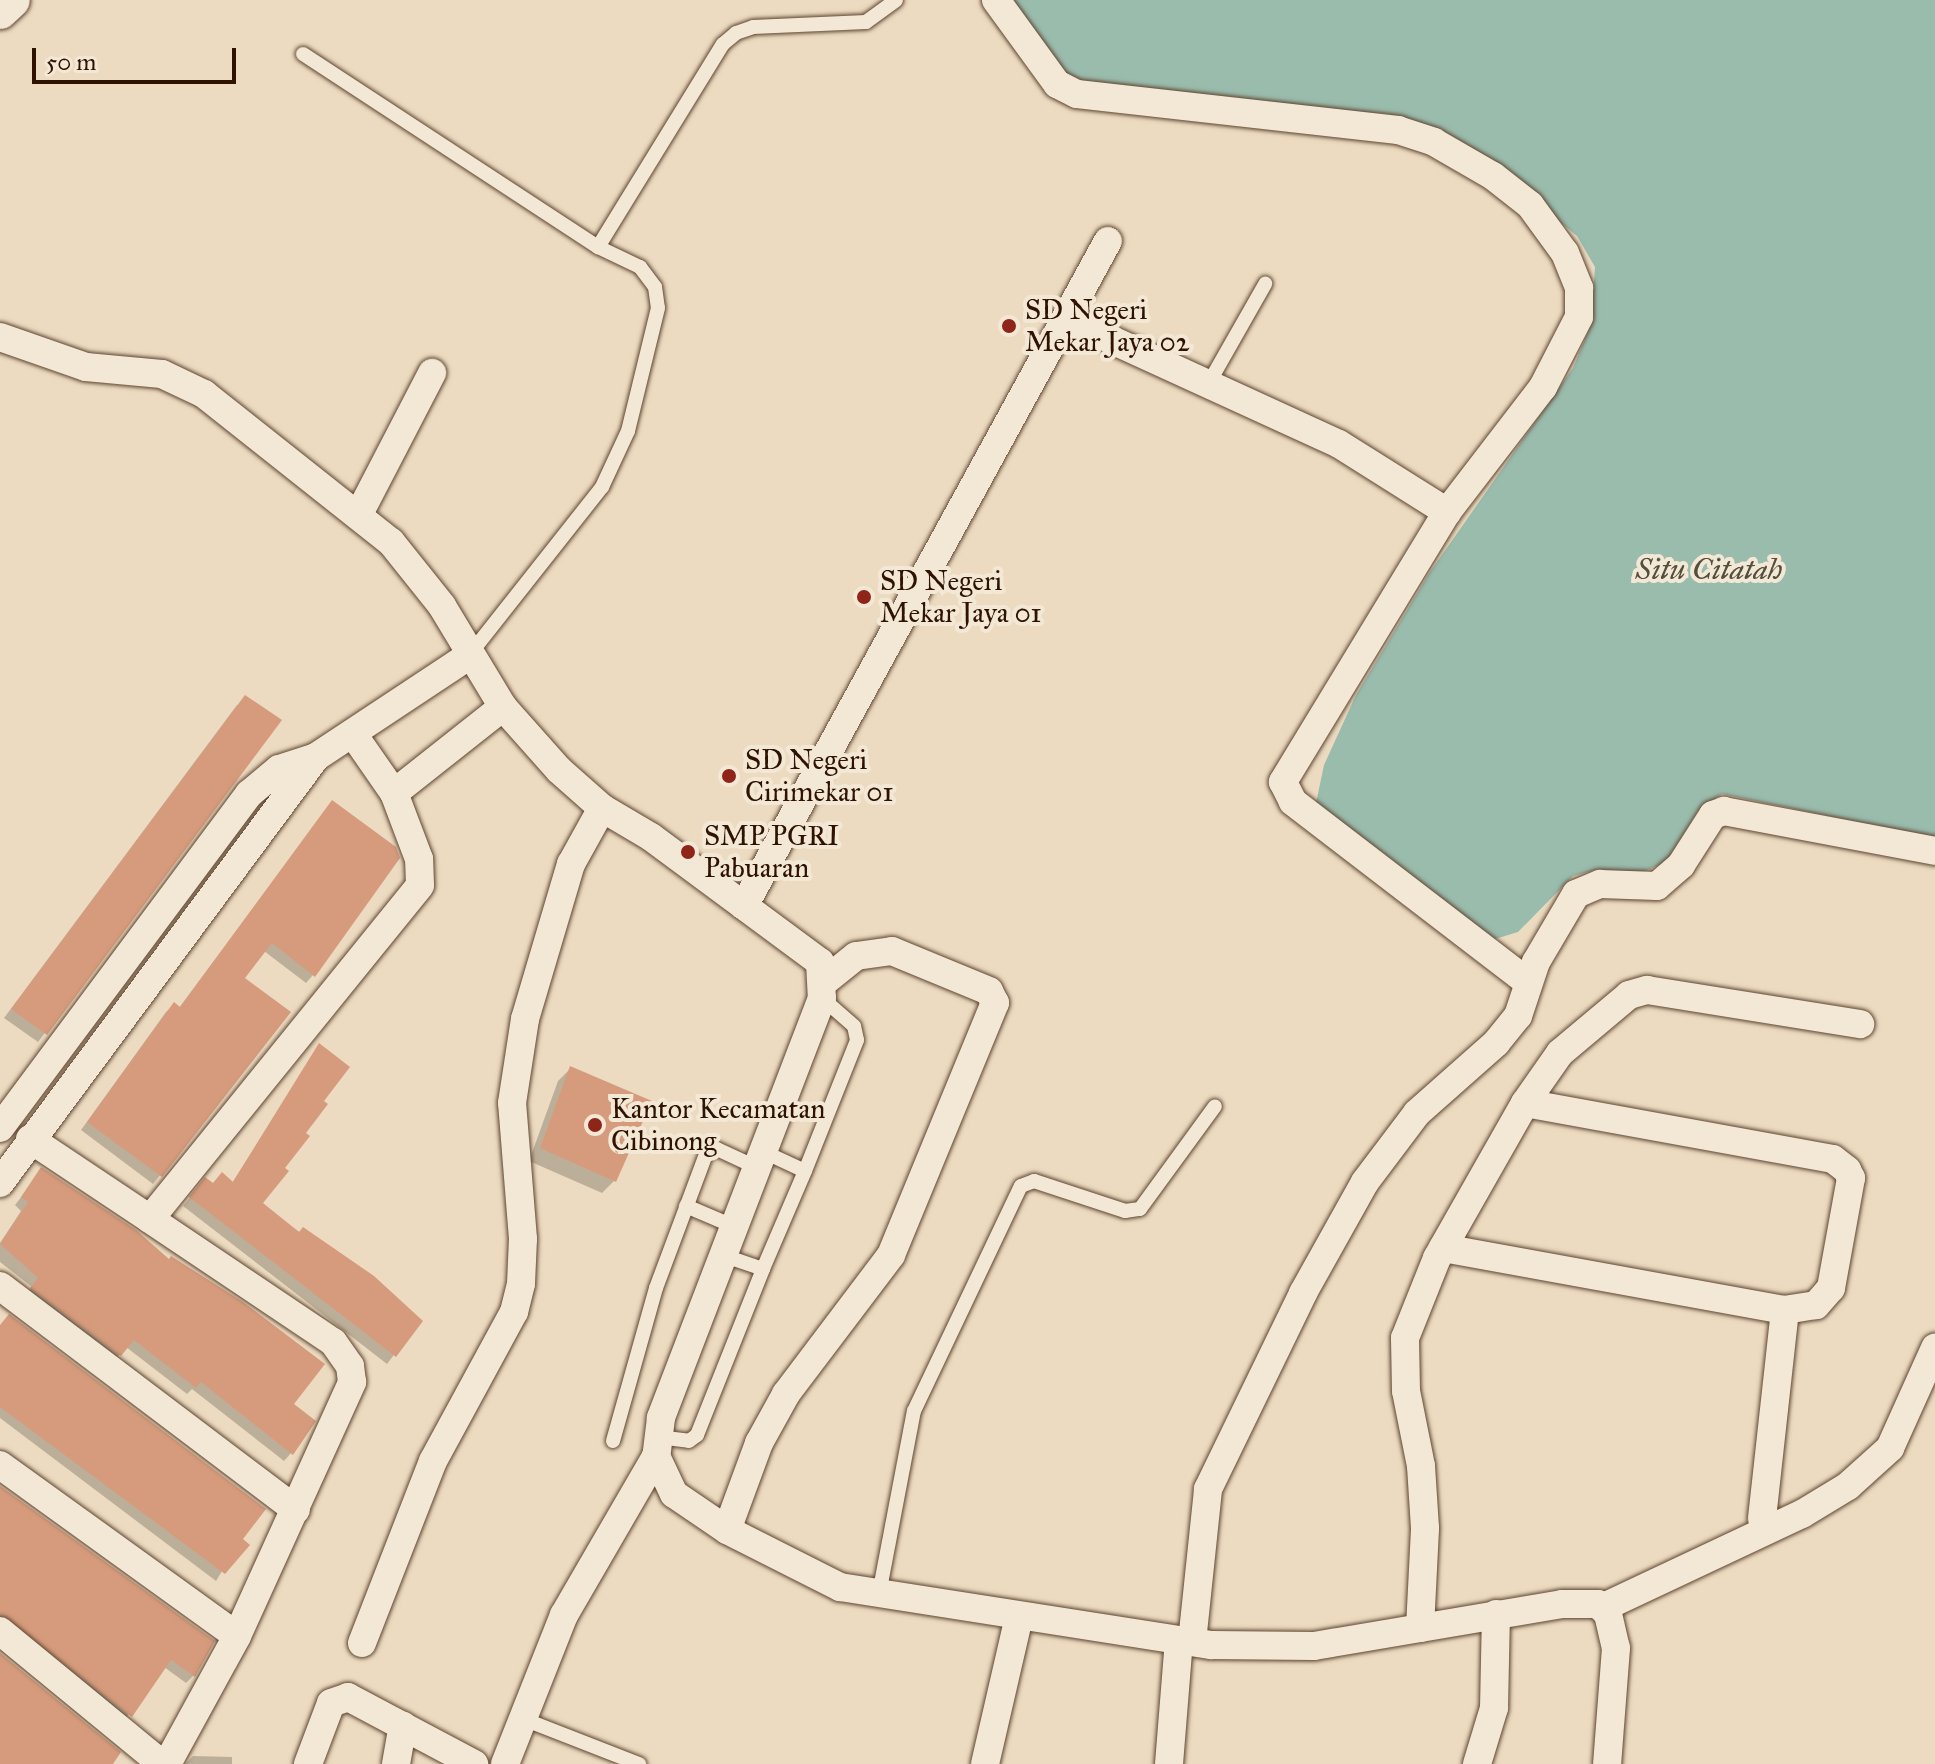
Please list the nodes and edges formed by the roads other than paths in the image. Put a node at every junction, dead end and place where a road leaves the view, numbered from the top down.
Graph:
1 (12, 0) edge
2 (896, 0) edge
3 (996, 0) edge
4 (0, 11) edge
5 (303, 54) dead end
6 (1108, 241) dead end
7 (598, 247) junction
8 (1265, 284) dead end
9 (1066, 319) junction
10 (0, 337) edge
11 (432, 373) dead end
12 (1210, 381) junction
13 (1447, 512) junction
14 (359, 514) junction
15 (470, 655) junction
16 (503, 707) junction
17 (353, 734) junction
18 (316, 757) junction
19 (394, 793) junction
20 (602, 808) junction
21 (1935, 851) edge
22 (744, 906) junction
23 (1528, 982) junction
24 (824, 990) junction
25 (1860, 1024) dead end
26 (1525, 1103) junction
27 (1215, 1106) dead end
28 (0, 1128) edge
29 (30, 1139) junction
30 (759, 1159) junction
31 (805, 1171) junction
32 (0, 1183) edge
33 (686, 1206) junction
34 (150, 1219) junction
35 (733, 1226) junction
36 (1443, 1248) junction
37 (722, 1255) junction
38 (763, 1269) junction
39 (0, 1286) edge
40 (1785, 1310) junction
41 (1931, 1365) edge
42 (613, 1441) dead end
43 (657, 1447) junction
44 (0, 1465) edge
45 (296, 1510) junction
46 (1762, 1519) dead end
47 (727, 1530) junction
48 (875, 1593) junction
49 (1604, 1607) junction
50 (1496, 1614) junction
51 (1019, 1617) junction
52 (1420, 1628) junction
53 (0, 1631) edge
54 (237, 1636) junction
55 (1186, 1641) junction
56 (362, 1643) dead end
57 (520, 1718) junction
58 (403, 1726) junction
59 (165, 1764) edge
60 (308, 1764) edge
61 (396, 1764) edge
62 (474, 1764) edge
63 (505, 1764) edge
64 (639, 1764) edge
65 (985, 1764) edge
66 (1169, 1764) edge
67 (1477, 1764) edge
68 (1607, 1764) edge

1 - 4 street
2 - 7 lane
3 - 13 street
5 - 7 lane
6 - 9 street
7 - 15 lane
8 - 12 lane
9 - 12 street
9 - 22 street
10 - 14 street
11 - 14 street
12 - 13 street
13 - 23 street
14 - 15 street
15 - 16 street
15 - 17 street
16 - 19 street
16 - 20 street
17 - 18 street
17 - 19 street
18 - 28 street
18 - 29 street
19 - 34 street
20 - 22 street
20 - 56 street
21 - 23 street
22 - 24 street
23 - 55 street
24 - 30 street
24 - 31 lane
24 - 47 street
25 - 26 street
26 - 36 street
26 - 40 street
27 - 48 lane
29 - 32 street
29 - 34 street
30 - 31 lane
30 - 33 lane
30 - 35 street
31 - 38 lane
33 - 35 lane
33 - 42 lane
34 - 45 street
35 - 37 street
36 - 40 street
36 - 52 street
37 - 38 lane
37 - 43 street
38 - 43 lane
39 - 45 street
40 - 46 street
41 - 49 street
43 - 47 street
43 - 57 street
44 - 54 street
45 - 54 street
47 - 48 street
48 - 51 street
49 - 50 street
49 - 68 street
50 - 52 street
50 - 67 street
51 - 55 street
51 - 65 street
52 - 55 street
53 - 59 street
54 - 59 street
55 - 66 street
57 - 63 street
57 - 64 lane
58 - 60 street
58 - 61 street
58 - 62 street

